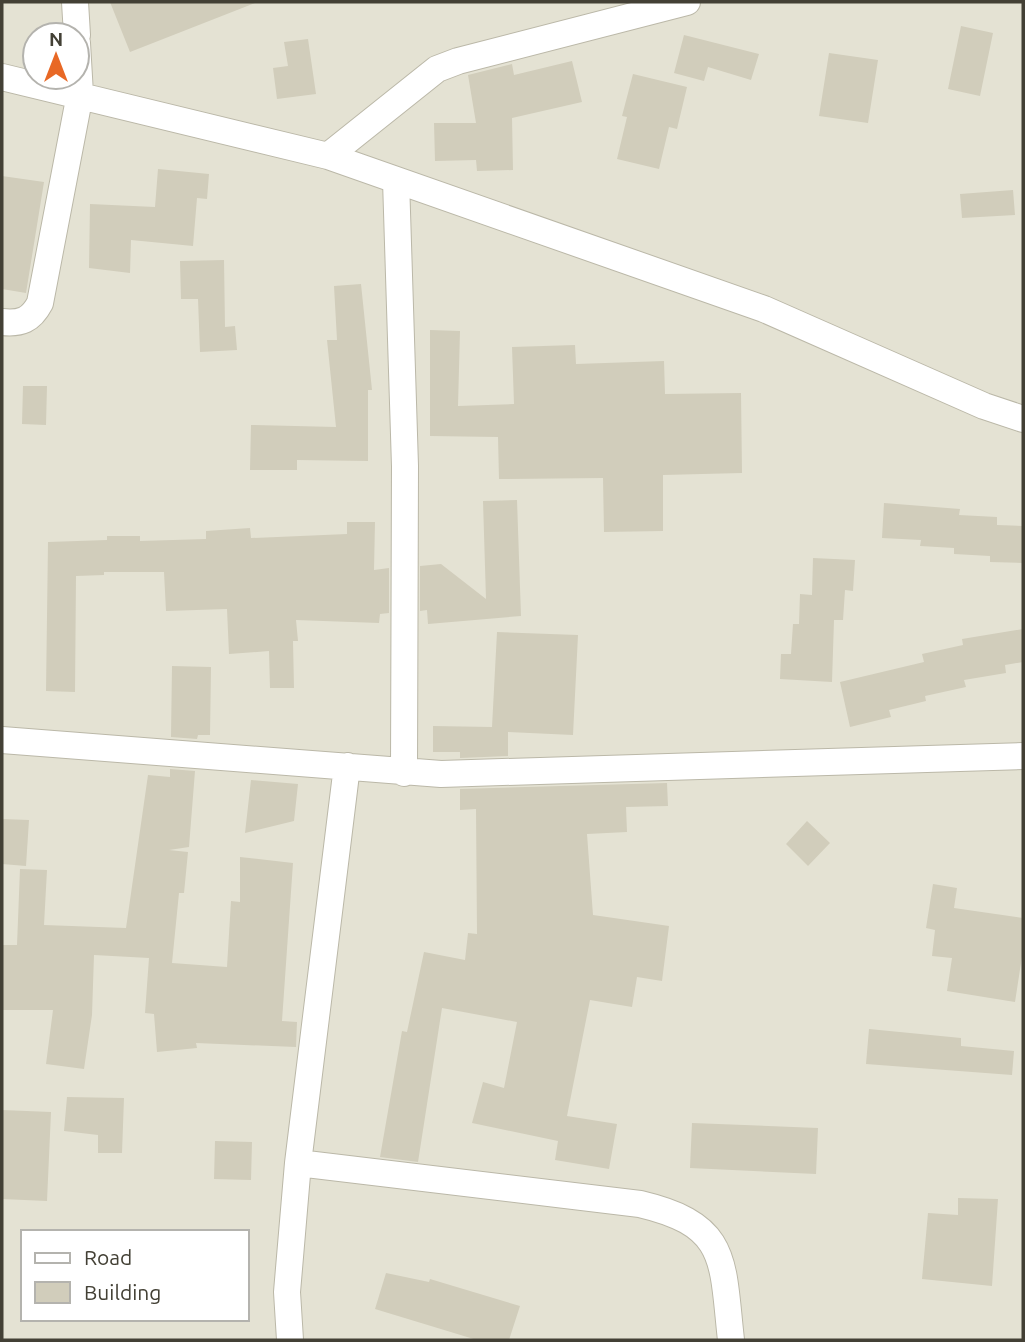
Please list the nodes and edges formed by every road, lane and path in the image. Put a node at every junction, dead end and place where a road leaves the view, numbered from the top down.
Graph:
1 (75, 2) edge
2 (687, 2) edge
3 (76, 21) edge
4 (2, 77) edge
5 (80, 91) edge
6 (80, 94) junction
7 (328, 156) junction
8 (396, 180) junction
9 (2, 322) edge
10 (1023, 419) edge
11 (2, 740) edge
12 (1023, 756) edge
13 (347, 765) junction
14 (404, 773) junction
15 (298, 1163) junction
16 (290, 1340) edge
17 (732, 1340) edge

1 - 3 street
2 - 7 street
4 - 6 street
5 - 6 street
6 - 7 street
6 - 9 street
7 - 8 street
8 - 10 street
8 - 14 street
11 - 13 street
12 - 14 street
13 - 14 street
13 - 15 street
15 - 16 street
15 - 17 street

